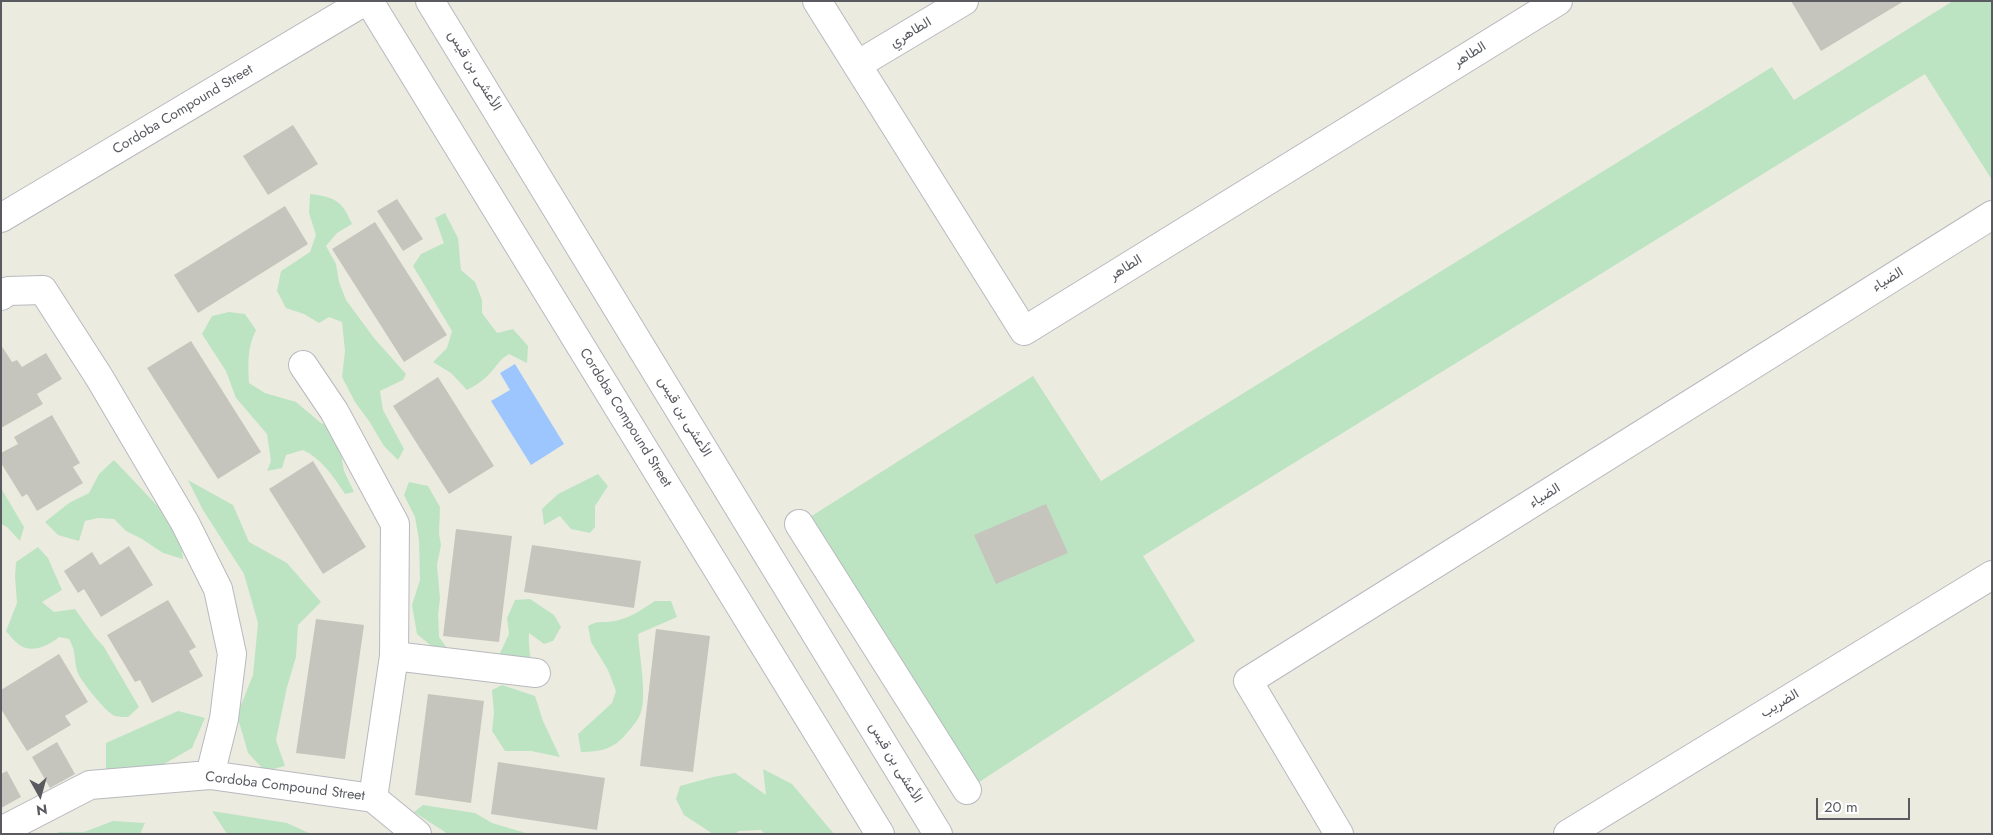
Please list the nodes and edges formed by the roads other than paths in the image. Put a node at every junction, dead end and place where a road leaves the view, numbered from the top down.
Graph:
1 (365, 1) edge
2 (369, 1) edge
3 (430, 1) edge
4 (817, 1) edge
5 (964, 1) edge
6 (1558, 1) edge
7 (858, 66) junction
8 (1992, 215) edge
9 (1, 218) edge
10 (1, 296) edge
11 (302, 364) dead end
12 (800, 524) dead end
13 (1992, 575) edge
14 (394, 656) junction
15 (536, 673) dead end
16 (210, 775) junction
17 (967, 790) dead end
18 (373, 798) junction
19 (1, 831) edge
20 (417, 834) edge
21 (880, 834) edge
22 (938, 834) edge
23 (1339, 834) edge
24 (1568, 834) edge

1 - 9 street, Cordoba Compound Street
2 - 21 street, Cordoba Compound Street
3 - 22 street, الأعشى بن قيس
4 - 7 street, الطاهر
5 - 7 street, الطاهري
6 - 7 street, الطاهر
8 - 23 street, الضياء
10 - 16 street
11 - 14 street
12 - 17 street
13 - 24 street, الضريب
14 - 15 street
14 - 18 street
16 - 18 street, Cordoba Compound Street
16 - 19 street, Cordoba Compound Street
18 - 20 street, Cordoba Compound Street

